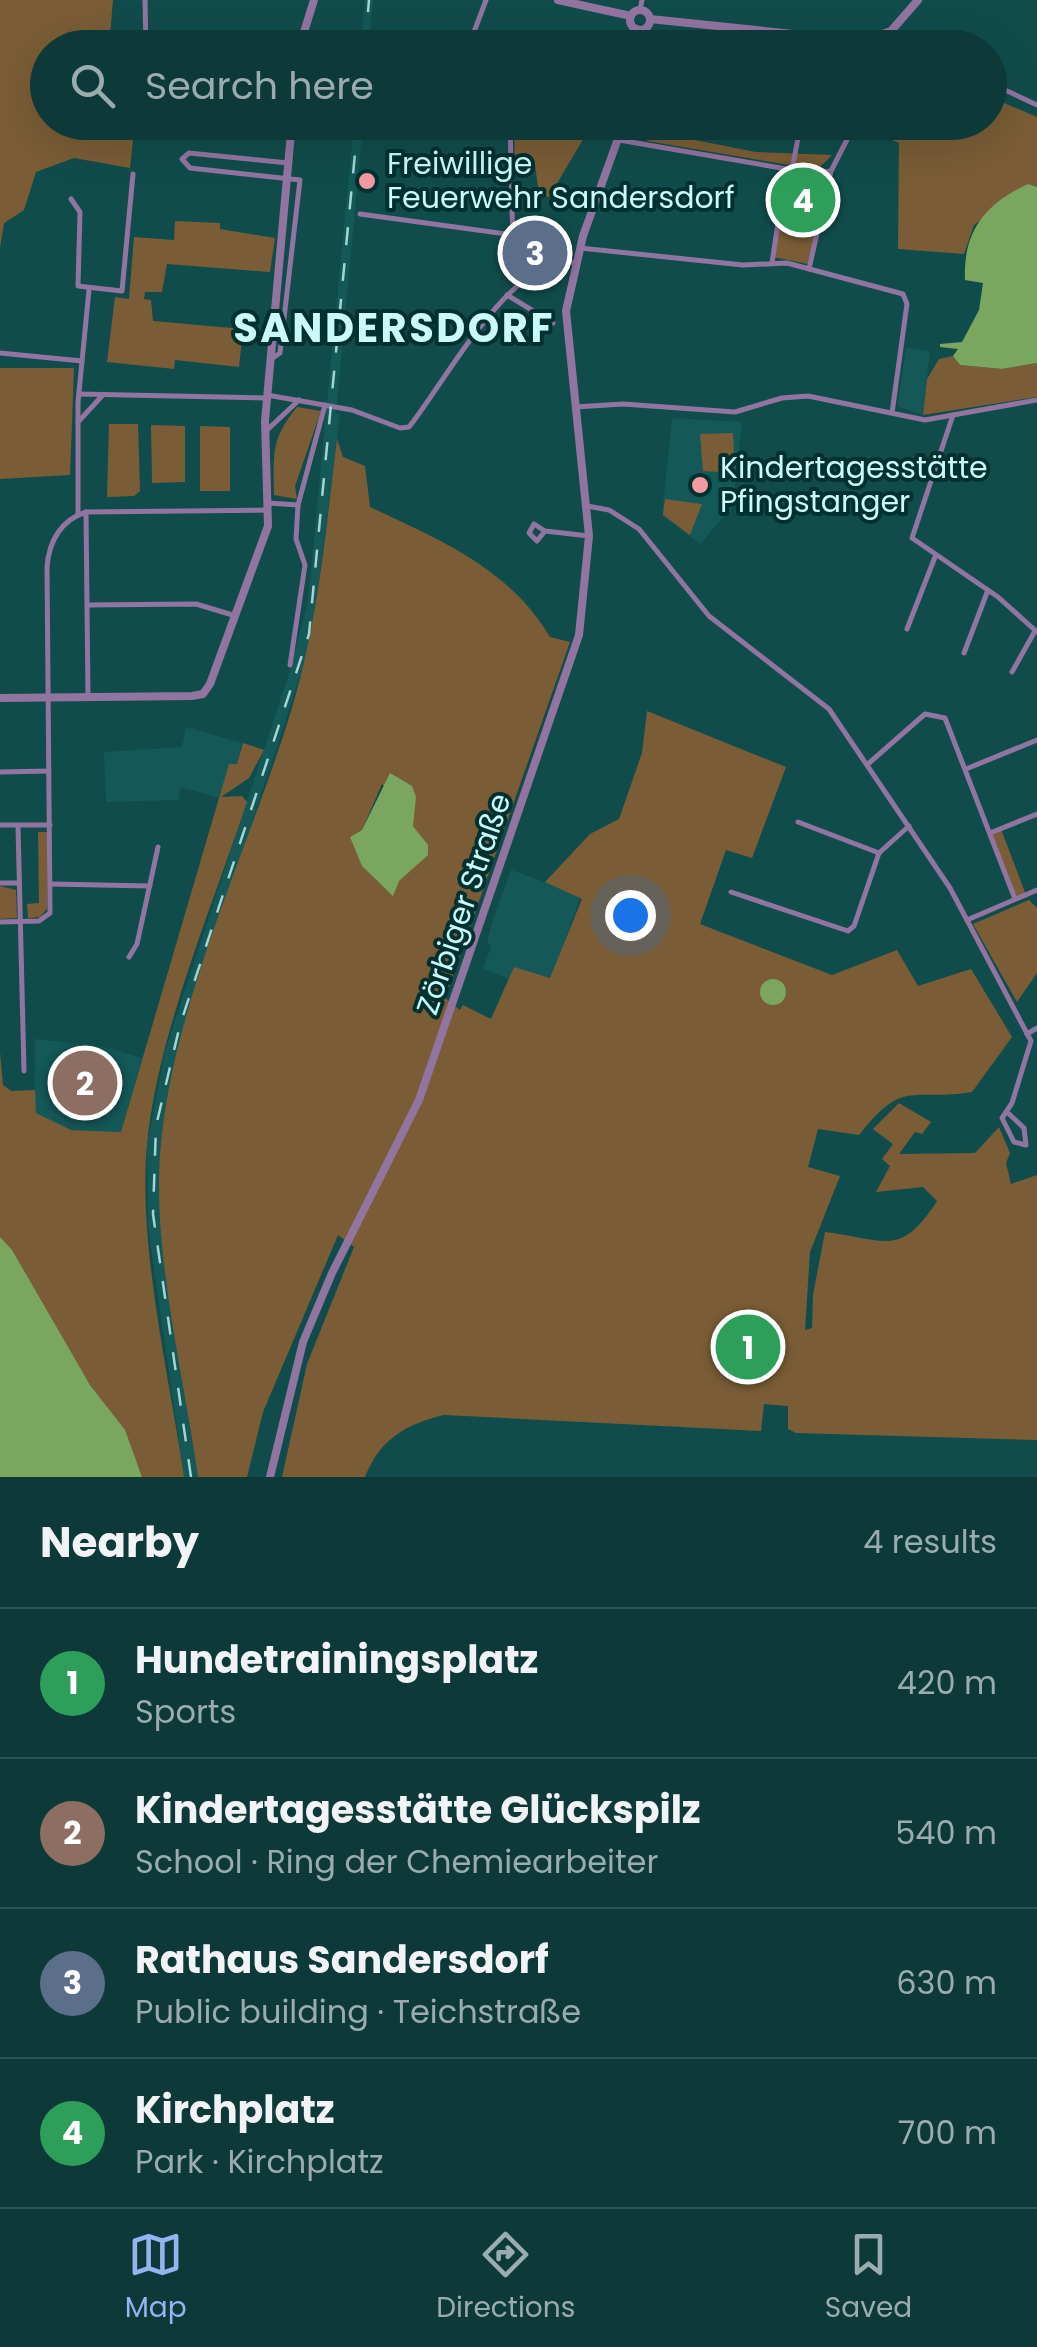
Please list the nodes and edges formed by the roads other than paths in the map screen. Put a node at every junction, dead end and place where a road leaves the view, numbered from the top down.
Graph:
1 (145, 0) edge
2 (314, 0) edge
3 (486, 0) edge
4 (558, 0) edge
5 (918, 0) edge
6 (641, 5) edge
7 (631, 16) junction
8 (650, 19) junction
9 (636, 29) joint
10 (146, 30) edge
11 (305, 30) edge
12 (475, 30) edge
13 (732, 30) edge
14 (893, 30) edge
15 (1007, 91) edge
16 (1037, 105) edge
17 (290, 140) edge
18 (511, 140) edge
19 (619, 140) edge
20 (658, 140) edge
21 (796, 140) edge
22 (848, 140) edge
23 (288, 163) junction
24 (789, 169) junction
25 (831, 171) junction
26 (133, 174) dead end
27 (287, 178) junction
28 (71, 199) dead end
29 (360, 214) dead end
30 (514, 235) junction
31 (281, 244) junction
32 (294, 245) junction
33 (580, 248) junction
34 (576, 263) junction
35 (772, 263) junction
36 (809, 269) junction
37 (532, 278) junction
38 (89, 290) junction
39 (506, 295) junction
40 (280, 298) junction
41 (553, 324) dead end
42 (0, 353) edge
43 (82, 361) junction
44 (79, 394) junction
45 (102, 396) junction
46 (267, 397) junction
47 (299, 400) junction
48 (1037, 400) edge
49 (324, 405) junction
50 (575, 407) junction
51 (892, 413) junction
52 (953, 415) junction
53 (78, 422) junction
54 (265, 432) junction
55 (298, 505) junction
56 (268, 506) junction
57 (588, 506) junction
58 (86, 512) junction
59 (78, 515) junction
60 (545, 531) dead end
61 (589, 536) junction
62 (935, 557) junction
63 (988, 590) junction
64 (87, 605) junction
65 (238, 618) junction
66 (907, 629) dead end
67 (1036, 631) edge
68 (964, 653) dead end
69 (290, 664) dead end
70 (1012, 672) dead end
71 (48, 697) junction
72 (88, 697) junction
73 (0, 698) edge
74 (1037, 740) edge
75 (868, 764) junction
76 (966, 769) junction
77 (49, 771) junction
78 (0, 772) edge
79 (1037, 814) edge
80 (798, 822) dead end
81 (50, 825) junction
82 (0, 826) edge
83 (18, 826) junction
84 (909, 826) junction
85 (990, 833) junction
86 (158, 847) dead end
87 (879, 854) junction
88 (0, 883) edge
89 (19, 883) junction
90 (50, 884) junction
91 (150, 886) junction
92 (1037, 890) edge
93 (731, 892) dead end
94 (1016, 899) junction
95 (967, 920) junction
96 (0, 922) edge
97 (20, 922) junction
98 (129, 957) dead end
99 (1037, 1028) edge
100 (1032, 1038) edge
101 (24, 1070) dead end
102 (1008, 1113) junction
103 (270, 1477) edge

1 - 10 street
2 - 11 street
3 - 12 street
4 - 7 street
5 - 14 street
6 - 7 street
6 - 8 street
7 - 9 street
8 - 9 street
8 - 13 street
15 - 16 street
17 - 23 street
18 - 30 street
19 - 33 street, Zörbiger Straße
20 - 24 street
21 - 24 street
22 - 25 street
23 - 27 street
23 - 27 street
24 - 25 street
24 - 35 street
25 - 36 street
26 - 38 street
27 - 31 street
27 - 32 street
28 - 38 street
29 - 30 street
30 - 37 street
31 - 32 street
31 - 40 street
32 - 40 street
33 - 34 street, Zörbiger Straße
33 - 35 street
34 - 37 street
34 - 50 street, Zörbiger Straße
35 - 36 street
36 - 51 street
37 - 39 street
38 - 43 street
39 - 41 street
39 - 49 street
40 - 46 street
42 - 43 street
43 - 44 street
44 - 45 street
44 - 53 street
45 - 46 street
45 - 53 street
46 - 47 street
46 - 54 street
47 - 49 street
47 - 54 street
48 - 52 street
49 - 55 street
50 - 51 street
50 - 57 street, Zörbiger Straße
51 - 52 street
52 - 62 street
53 - 59 street
54 - 56 street
55 - 56 street
55 - 69 street
56 - 58 street
56 - 65 street
57 - 61 street, Zörbiger Straße
57 - 75 street
58 - 59 street
58 - 64 street
59 - 71 street
60 - 61 street
61 - 103 street, Zörbiger Straße
62 - 63 street
62 - 66 street
63 - 67 street
63 - 68 street
64 - 65 street
64 - 72 street
65 - 72 street
67 - 70 street
71 - 72 street
71 - 73 street
71 - 77 street
74 - 76 street
75 - 76 street
75 - 84 street
76 - 85 street
77 - 78 street
77 - 81 street
79 - 85 street
80 - 87 street
81 - 83 street
81 - 90 street
82 - 83 street
83 - 89 street
84 - 87 street
84 - 95 street
85 - 94 street
86 - 91 street
87 - 93 street
88 - 89 street
89 - 97 street
90 - 91 street
90 - 97 street
91 - 98 street
92 - 94 street
94 - 95 street
95 - 100 street
96 - 97 street
97 - 101 street
99 - 100 street
100 - 102 street
102 - 102 street

